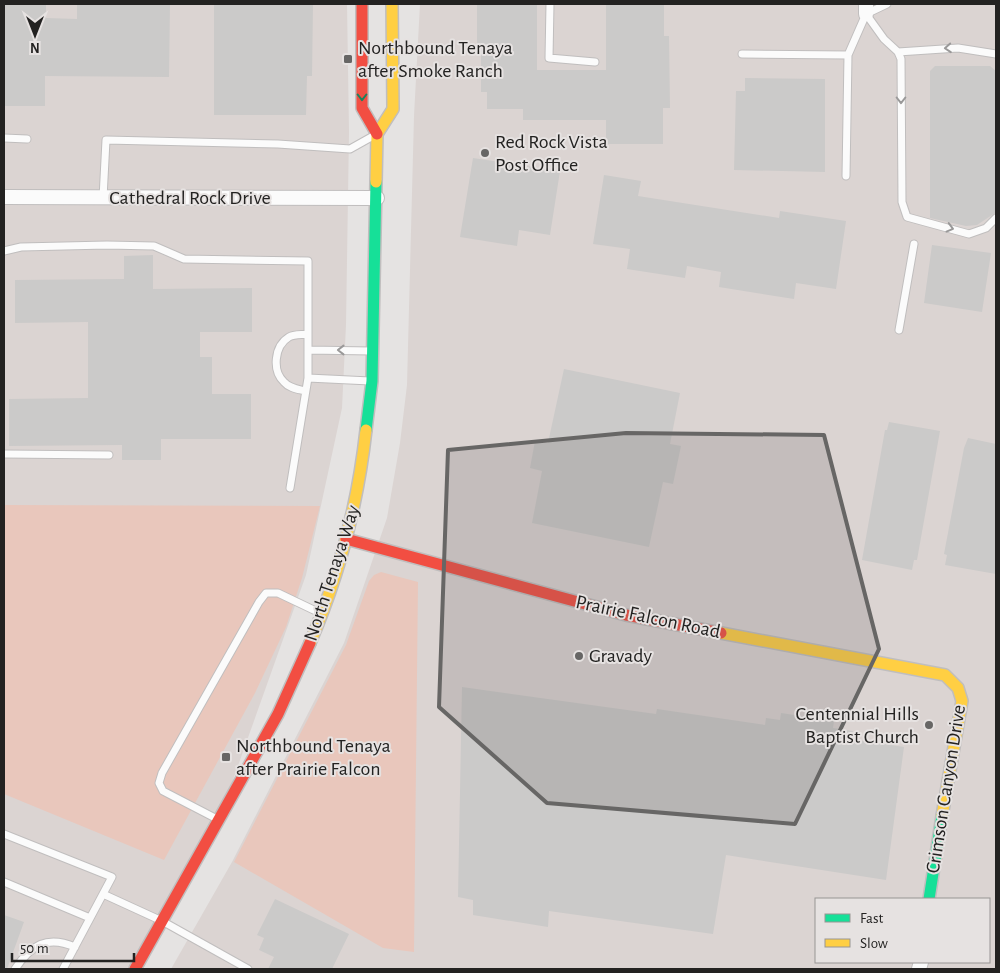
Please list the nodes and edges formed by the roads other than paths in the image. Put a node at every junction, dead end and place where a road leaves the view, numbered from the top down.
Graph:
1 (362, 4) edge
2 (392, 4) edge
3 (550, 4) edge
4 (886, 4) edge
5 (866, 9) edge
6 (898, 52) junction
7 (742, 54) dead end
8 (996, 54) edge
9 (848, 55) junction
10 (595, 62) dead end
11 (377, 134) junction
12 (4, 138) edge
13 (27, 139) dead end
14 (846, 176) dead end
15 (4, 198) edge
16 (103, 198) junction
17 (377, 198) junction
18 (996, 218) edge
19 (914, 244) dead end
20 (4, 251) edge
21 (899, 330) dead end
22 (308, 334) junction
23 (308, 350) junction
24 (374, 350) junction
25 (308, 378) junction
26 (372, 381) junction
27 (305, 391) junction
28 (4, 454) edge
29 (109, 455) dead end
30 (290, 488) dead end
31 (346, 539) junction
32 (322, 615) junction
33 (953, 681) joint
34 (219, 819) junction
35 (4, 834) edge
36 (4, 882) edge
37 (103, 894) junction
38 (929, 898) edge
39 (90, 918) junction
40 (162, 921) junction
41 (75, 947) junction
42 (15, 969) edge
43 (64, 969) edge
44 (135, 969) edge
45 (248, 969) edge

1 -> 11 main road, North Tenaya Way
2 - 11 main road
3 - 10 lane
4 - 5 lane
5 - 6 lane
5 - 9 lane
8 -> 6 lane
6 -> 18 lane
7 - 9 lane
9 - 14 lane
11 - 16 lane
11 - 17 main road, North Tenaya Way
12 - 13 lane
15 - 16 street, Cathedral Rock Drive
16 - 17 street, Cathedral Rock Drive
17 - 24 main road, North Tenaya Way
19 - 21 lane
20 - 22 lane
22 - 23 lane
22 - 27 lane
24 -> 23 lane
23 - 25 lane
24 - 26 main road, North Tenaya Way
25 - 26 lane
25 - 27 lane
26 - 31 main road, North Tenaya Way
27 - 30 lane
28 - 29 lane
31 - 32 main road, North Tenaya Way
31 - 33 main road, Prairie Falcon Road
32 - 34 main road, North Tenaya Way
32 - 34 lane
33 - 38 main road, Crimson Canyon Drive
34 - 40 main road, North Tenaya Way
35 - 37 lane
36 - 39 lane
37 - 39 lane
37 - 40 lane
39 - 41 lane
40 - 44 main road, North Tenaya Way
40 - 45 lane
41 - 42 lane
41 - 43 lane

